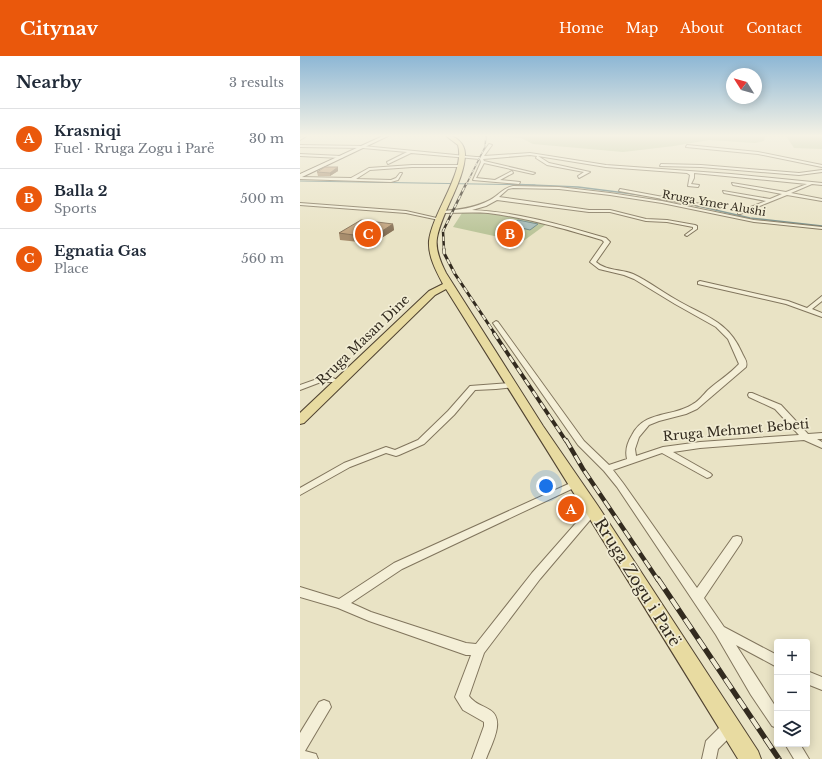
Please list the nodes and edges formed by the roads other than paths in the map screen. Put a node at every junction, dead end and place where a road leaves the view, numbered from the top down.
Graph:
1 (319, 168) edge
2 (386, 168) edge
3 (459, 168) edge
4 (479, 168) edge
5 (513, 168) edge
6 (556, 168) edge
7 (568, 168) edge
8 (636, 168) edge
9 (728, 168) edge
10 (553, 169) dead end
11 (822, 171) edge
12 (512, 172) dead end
13 (689, 172) junction
14 (533, 173) dead end
15 (401, 174) dead end
16 (300, 177) edge
17 (579, 177) dead end
18 (351, 180) junction
19 (495, 181) junction
20 (304, 183) dead end
21 (328, 183) dead end
22 (811, 183) junction
23 (733, 184) dead end
24 (822, 184) edge
25 (698, 186) dead end
26 (724, 192) dead end
27 (788, 193) junction
28 (495, 198) junction
29 (769, 200) junction
30 (822, 200) edge
31 (300, 204) edge
32 (466, 211) junction
33 (442, 212) junction
34 (740, 213) junction
35 (439, 219) junction
36 (779, 220) dead end
37 (822, 228) edge
38 (687, 235) dead end
39 (440, 269) junction
40 (700, 283) dead end
41 (450, 287) junction
42 (427, 294) junction
43 (822, 298) edge
44 (808, 310) junction
45 (822, 315) edge
46 (496, 323) dead end
47 (333, 380) junction
48 (511, 385) junction
49 (300, 388) edge
50 (752, 395) dead end
51 (300, 411) edge
52 (300, 420) edge
53 (822, 436) edge
54 (807, 438) junction
55 (822, 445) edge
56 (663, 450) junction
57 (632, 459) junction
58 (607, 469) junction
59 (707, 475) dead end
60 (574, 484) junction
61 (300, 492) edge
62 (593, 510) junction
63 (737, 540) dead end
64 (300, 592) edge
65 (697, 598) junction
66 (340, 604) junction
67 (720, 631) junction
68 (479, 650) junction
69 (774, 659) edge
70 (810, 678) edge
71 (822, 684) edge
72 (324, 707) dead end
73 (774, 717) edge
74 (730, 727) junction
75 (300, 746) edge
76 (794, 747) edge
77 (300, 757) edge
78 (311, 759) edge
79 (479, 759) edge
80 (709, 759) edge
81 (750, 759) edge
82 (802, 759) edge

1 - 16 main road
2 - 18 street
3 - 33 main road, Rruga Zogu i Parë
4 - 19 street
5 - 14 street
6 - 10 street
7 - 17 street
8 - 13 street
9 - 11 street
12 - 19 street
13 - 22 street
13 - 25 street
15 - 18 street
16 - 18 street
19 - 34 street
20 - 21 street
22 - 24 street
22 - 27 street
23 - 27 street
26 - 29 street
27 - 29 street
27 - 30 street
28 - 32 street, Rruga Ymer Alushi
28 - 37 street, Rruga Ymer Alushi
28 - 38 street
29 - 34 street
31 - 35 street
32 - 33 street, Rruga Ymer Alushi
32 - 57 street
33 - 35 main road, Rruga Zogu i Parë
34 - 36 street
35 - 39 main road, Rruga Zogu i Parë
39 - 41 main road, Rruga Zogu i Parë
39 - 42 main road
40 - 44 street
41 - 42 main road, Rruga Masan Dine
41 - 42 main road
41 - 48 main road, Rruga Zogu i Parë
42 - 47 main road, Rruga Masan Dine
42 - 52 main road, Rruga Masan Dine
43 - 44 street
44 - 45 street
46 - 58 street
47 - 49 street
47 - 51 main road, Rruga Masan Dine
48 - 60 main road, Rruga Zogu i Parë
48 - 61 street
50 - 54 street
53 - 54 street, Rruga Mehmet Bebeti
54 - 55 street
54 - 56 street, Rruga Mehmet Bebeti
56 - 57 street, Rruga Mehmet Bebeti
56 - 59 street
57 - 58 street, Rruga Mehmet Bebeti
58 - 65 street
60 - 62 main road, Rruga Zogu i Parë
60 - 66 street
62 - 68 street
62 - 74 main road, Rruga Zogu i Parë
63 - 65 street
64 - 66 street
65 - 67 street
66 - 68 street
67 - 69 street
67 - 73 street
68 - 79 street
70 - 71 street
72 - 75 street
74 - 80 street
74 - 81 main road, Rruga Zogu i Parë
76 - 82 street
77 - 78 street

